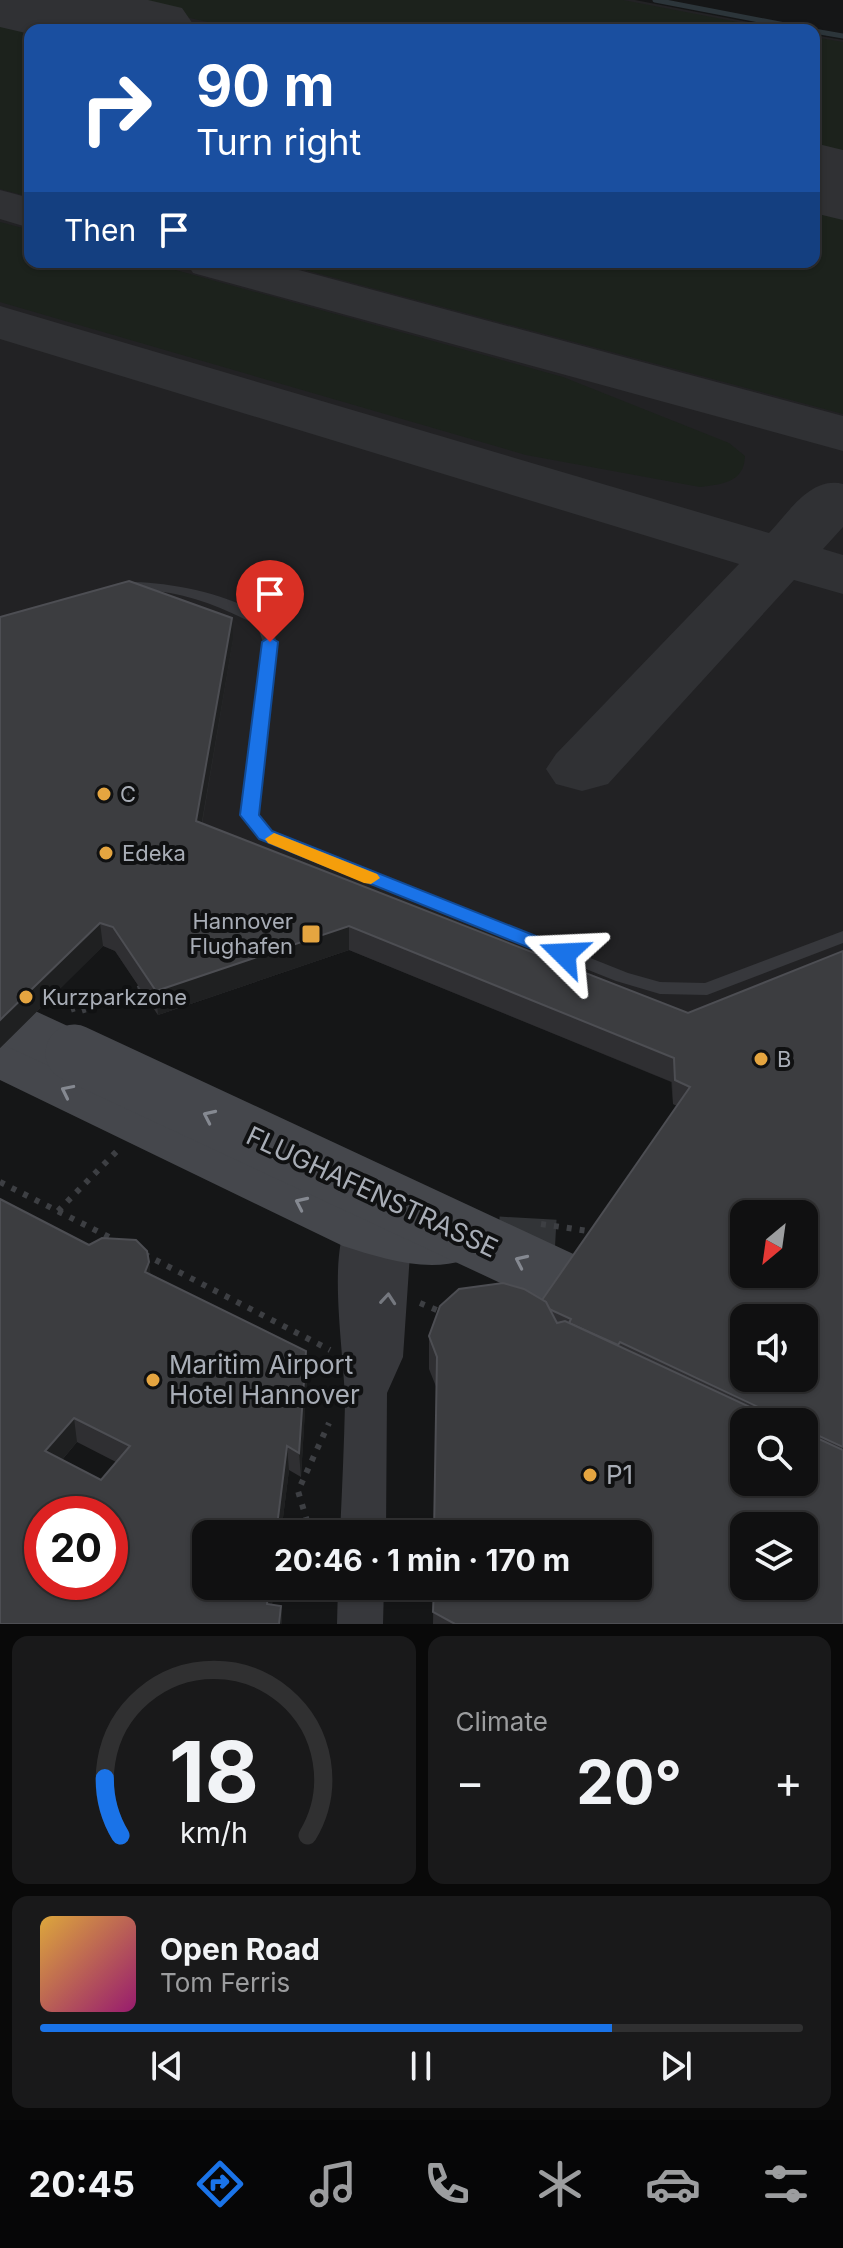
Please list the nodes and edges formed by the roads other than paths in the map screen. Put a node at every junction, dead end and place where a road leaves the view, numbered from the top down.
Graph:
1 (100, 592) edge
2 (843, 937) edge
3 (3, 1053) edge
4 (376, 1235) junction
5 (446, 1245) dead end
6 (654, 1324) edge
7 (362, 1520) edge
8 (361, 1600) edge
9 (360, 1624) edge

1 - 2 lane
4 -> 3 main road, FLUGHAFENSTRASSE
6 -> 3 main road, FLUGHAFENSTRASSE, bridge
4 - 5 main road, FLUGHAFENSTRASSE
4 - 7 street
8 - 9 street

